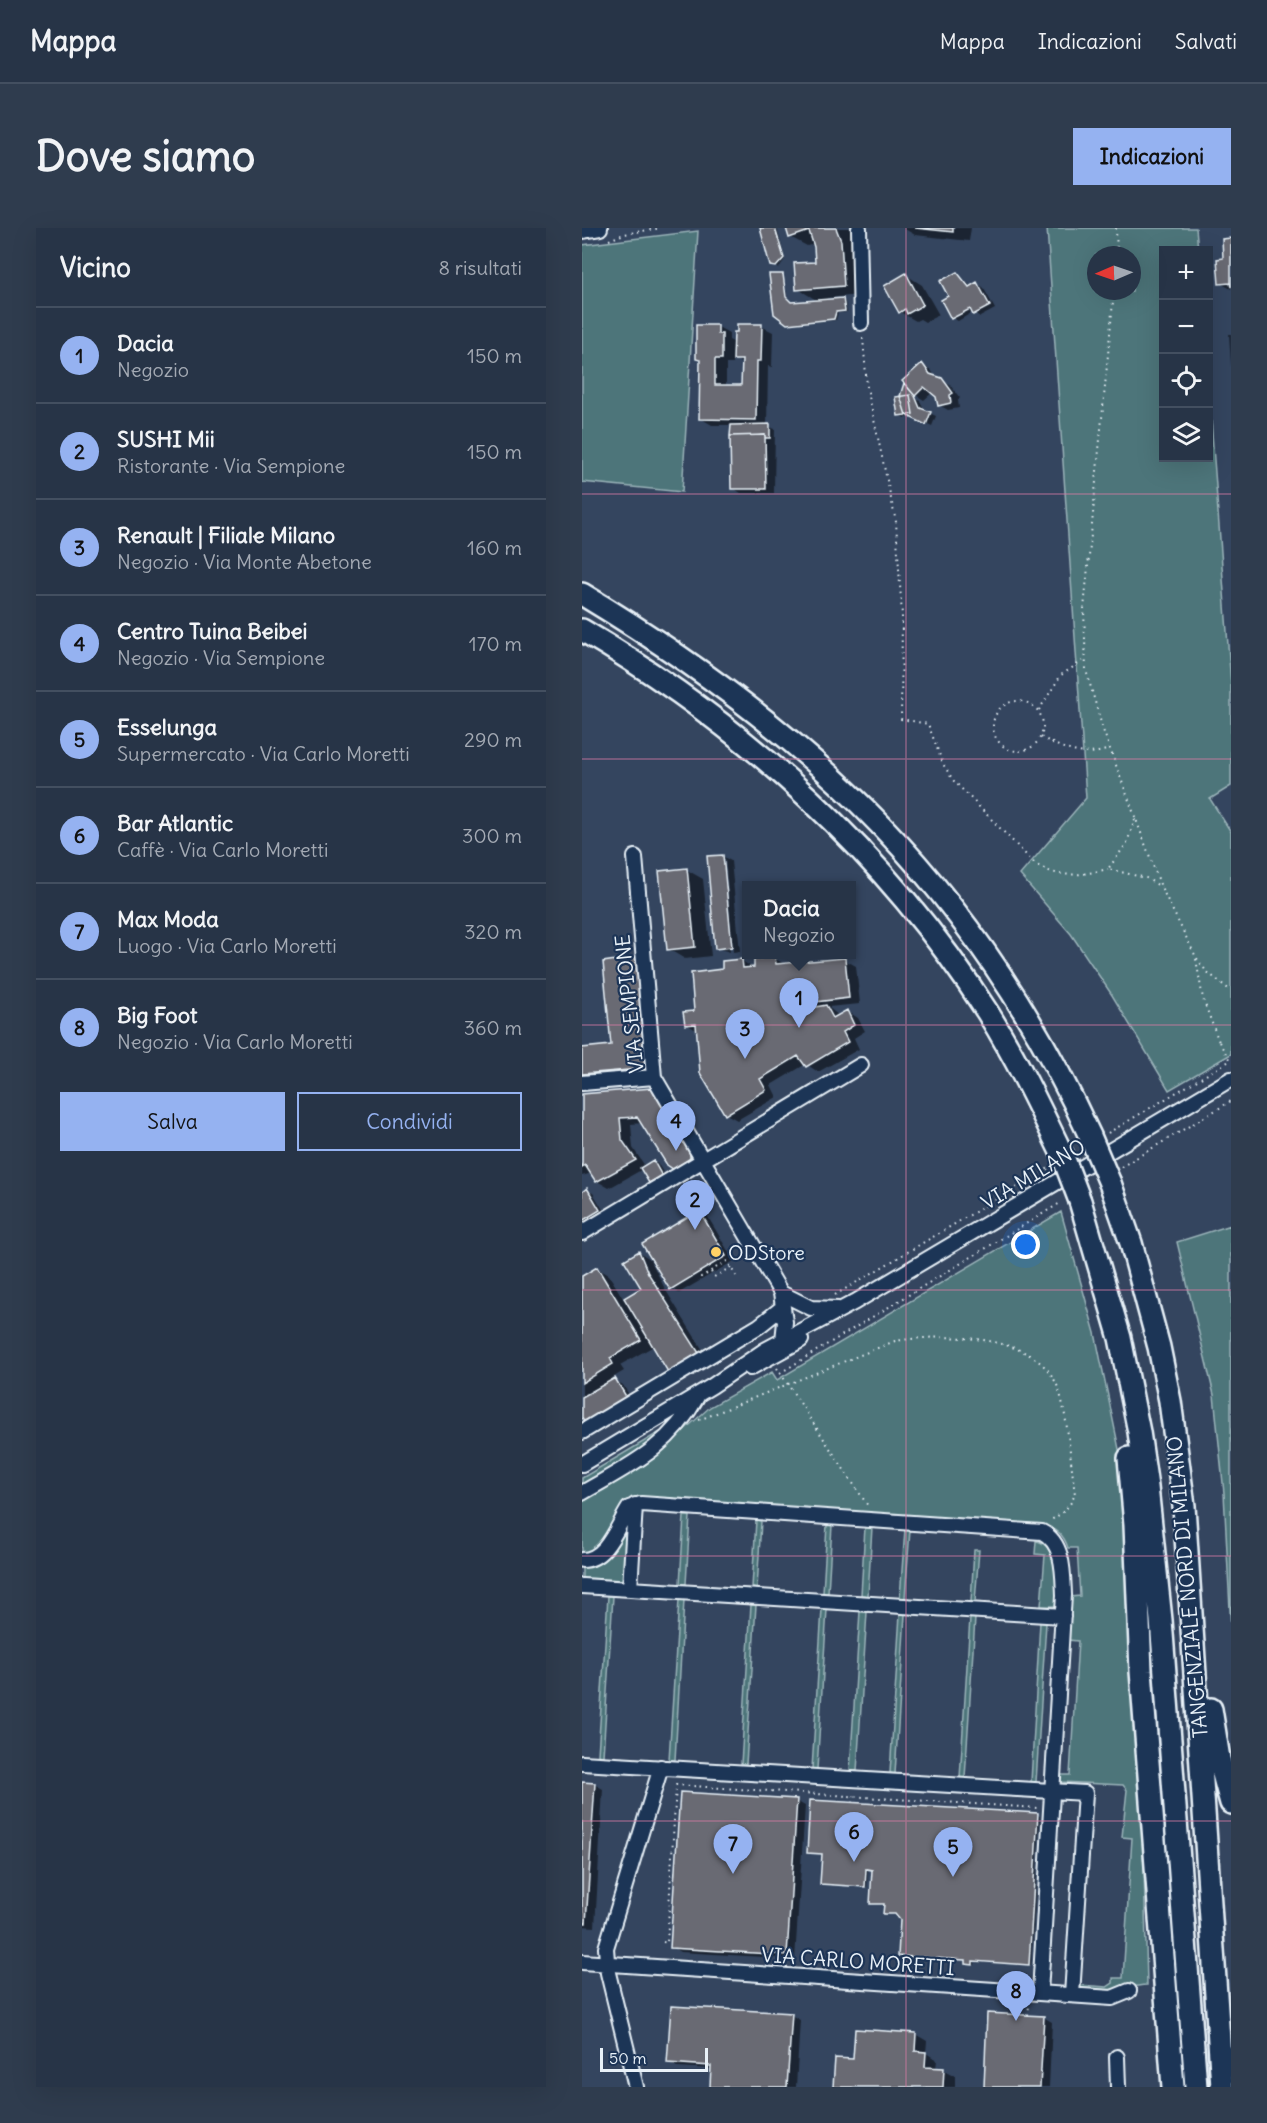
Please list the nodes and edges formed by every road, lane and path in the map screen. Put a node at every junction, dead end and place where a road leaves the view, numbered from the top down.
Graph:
1 (661, 228) edge
2 (859, 228) edge
3 (1116, 228) edge
4 (582, 231) edge
5 (601, 235) edge
6 (1117, 246) edge
7 (1113, 300) edge
8 (861, 323) joint
9 (582, 594) edge
10 (582, 630) edge
11 (1085, 660) junction
12 (1039, 710) junction
13 (1041, 737) junction
14 (1109, 749) junction
15 (1135, 819) junction
16 (634, 857) dead end
17 (1108, 869) junction
18 (1161, 886) junction
19 (1196, 957) junction
20 (1231, 992) edge
21 (1231, 1061) edge
22 (861, 1065) dead end
23 (654, 1077) junction
24 (1231, 1078) edge
25 (582, 1083) edge
26 (1231, 1101) edge
27 (1095, 1137) junction
28 (1060, 1158) junction
29 (705, 1161) junction
30 (1114, 1176) junction
31 (1074, 1200) junction
32 (582, 1233) edge
33 (731, 1267) junction
34 (736, 1276) dead end
35 (834, 1295) dead end
36 (782, 1300) junction
37 (849, 1305) junction
38 (783, 1340) junction
39 (774, 1365) dead end
40 (780, 1373) junction
41 (788, 1384) junction
42 (712, 1386) junction
43 (698, 1395) junction
44 (682, 1423) junction
45 (582, 1432) edge
46 (582, 1464) edge
47 (582, 1493) edge
48 (635, 1506) junction
49 (1184, 1506) junction
50 (870, 1510) dead end
51 (1041, 1521) dead end
52 (582, 1560) edge
53 (582, 1586) edge
54 (630, 1589) junction
55 (1063, 1616) junction
56 (582, 1763) edge
57 (661, 1767) junction
58 (854, 1786) dead end
59 (1052, 1791) junction
60 (854, 1796) junction
61 (853, 1803) dead end
62 (1231, 1803) edge
63 (1041, 1808) dead end
64 (663, 1942) dead end
65 (582, 1962) edge
66 (606, 1964) junction
67 (1130, 1991) dead end
68 (1072, 1995) junction
69 (1034, 1998) junction
70 (1028, 2015) dead end
71 (1117, 2057) dead end
72 (636, 2087) edge
73 (1118, 2087) edge
74 (1173, 2087) edge
75 (1196, 2087) edge
76 (1222, 2087) edge

1 - 5 path
2 - 8 street
3 - 6 path
4 - 5 street
7 - 11 path
8 - 17 path
9 - 27 highway, TANGENZIALE NORD DI MILANO
10 - 28 highway, TANGENZIALE NORD DI MILANO
11 - 12 path
11 - 14 path
12 - 13 path
12 - 13 path
13 - 14 path
14 - 15 path
15 - 17 path
15 - 18 path
16 - 23 street, VIA SEMPIONE
17 - 18 path
18 - 19 path
19 - 20 path
19 - 21 path, bridge
21 - 27 path
22 - 29 street
23 - 25 street
23 - 29 street, VIA SEMPIONE
24 - 37 street, VIA MILANO
26 - 30 path
27 - 30 highway, TANGENZIALE NORD DI MILANO, bridge
28 - 31 highway, TANGENZIALE NORD DI MILANO, bridge
28 - 35 path
29 - 32 street
29 - 36 street, VIA SEMPIONE
30 - 49 highway, TANGENZIALE NORD DI MILANO
31 - 40 path
31 - 74 highway
31 - 75 highway, TANGENZIALE NORD DI MILANO
33 - 33 path
33 - 34 path
36 - 37 street
36 - 38 street, VIA SEMPIONE
36 - 45 street
37 - 38 street, VIA MILANO
37 - 42 street, VIA MILANO
38 - 42 street, VIA MILANO
39 - 40 path
40 - 41 path
41 - 44 path
41 - 50 path
41 - 51 path
42 - 43 street, VIA MILANO
43 - 44 street
43 - 46 street, VIA MILANO
44 - 47 street
48 - 52 street
48 - 54 street
48 - 55 street
49 - 62 highway
49 - 76 highway, TANGENZIALE NORD DI MILANO
53 - 54 street
54 - 55 street
55 - 59 street
56 - 57 street
57 - 59 street
57 - 66 street
58 - 60 path
59 - 68 street
59 - 69 street
60 - 61 path
60 - 63 path
60 - 64 path
65 - 66 street, VIA CARLO MORETTI
66 - 69 street, VIA CARLO MORETTI
66 - 72 street
67 - 68 street, VIA CARLO MORETTI
68 - 69 street, VIA CARLO MORETTI
69 - 70 path
71 - 73 street

